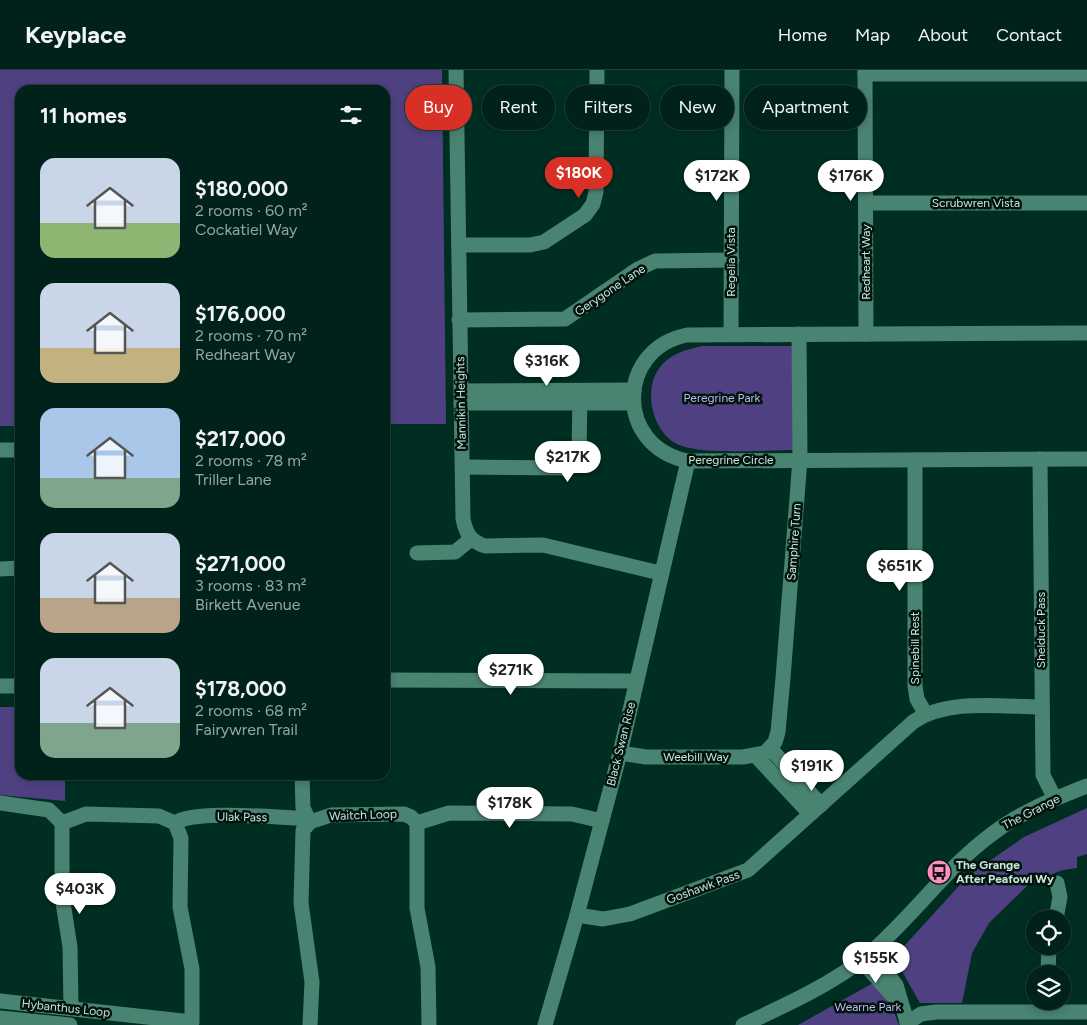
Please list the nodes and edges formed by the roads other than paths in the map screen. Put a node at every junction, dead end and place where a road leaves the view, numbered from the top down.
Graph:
1 (456, 70) edge
2 (596, 70) edge
3 (732, 70) edge
4 (866, 72) edge
5 (1087, 74) edge
6 (866, 203) junction
7 (1087, 203) edge
8 (459, 245) junction
9 (732, 260) junction
10 (460, 320) junction
11 (1087, 333) edge
12 (731, 334) junction
13 (799, 334) junction
14 (866, 334) junction
15 (633, 396) junction
16 (461, 397) junction
17 (580, 397) junction
18 (0, 450) edge
19 (15, 450) edge
20 (1040, 459) junction
21 (1087, 459) edge
22 (800, 460) junction
23 (915, 460) junction
24 (688, 461) junction
25 (463, 467) junction
26 (471, 539) junction
27 (417, 554) dead end
28 (15, 568) edge
29 (0, 570) edge
30 (660, 573) junction
31 (390, 680) edge
32 (636, 681) junction
33 (0, 686) edge
34 (15, 686) edge
35 (1042, 707) junction
36 (925, 713) junction
37 (770, 748) junction
38 (620, 753) junction
39 (756, 756) junction
40 (302, 780) edge
41 (1087, 786) edge
42 (1055, 799) junction
43 (0, 803) edge
44 (816, 810) junction
45 (602, 821) junction
46 (175, 822) junction
47 (310, 822) junction
48 (62, 823) junction
49 (417, 823) junction
50 (1057, 883) dead end
51 (1058, 910) edge
52 (577, 915) junction
53 (866, 956) junction
54 (0, 1001) edge
55 (71, 1007) junction
56 (1026, 1008) edge
57 (1071, 1010) edge
58 (1087, 1012) edge
59 (0, 1018) edge
60 (907, 1024) edge
61 (70, 1025) edge
62 (310, 1025) edge
63 (430, 1025) edge
64 (544, 1025) edge
65 (743, 1025) edge

1 - 8 street, Mannikin Heights
2 - 8 street
3 - 9 street, Regelia Vista
4 - 5 street
4 - 6 street, Redheart Way
6 - 7 street, Scrubwren Vista
6 - 14 street, Redheart Way
8 - 10 street, Mannikin Heights
9 - 10 street, Gerygone Lane
9 - 12 street, Regelia Vista
10 - 16 street, Mannikin Heights
11 - 14 street
12 - 13 street
12 - 15 street
13 - 14 street
13 - 22 street, Samphire Turn
15 - 17 street
15 - 24 street, Peregrine Circle
16 - 17 street
16 - 25 street, Mannikin Heights
17 - 25 street
18 - 19 street
20 - 21 street, Peregrine Circle
20 - 23 street, Peregrine Circle
20 - 35 street, Shelduck Pass
22 - 23 street, Peregrine Circle
22 - 24 street, Peregrine Circle
22 - 37 street, Samphire Turn
23 - 36 street, Spinebill Rest
24 - 30 street, Black Swan Rise
25 - 26 street, Mannikin Heights
26 - 27 street
26 - 30 street
28 - 29 street
30 - 32 street, Black Swan Rise
31 - 32 street
32 - 38 street, Black Swan Rise
33 - 34 street
35 - 36 street, Goshawk Pass
35 - 42 street, Shelduck Pass
36 - 44 street, Goshawk Pass
37 - 39 street, Weebill Way
37 - 44 street
38 - 39 street, Weebill Way
38 - 45 street, Black Swan Rise
39 - 44 street
40 - 47 street
41 - 42 street, The Grange
42 - 53 street, The Grange
43 - 48 street
44 - 52 street, Goshawk Pass
45 - 49 street
45 - 52 street, Black Swan Rise
46 - 47 street, Ulak Pass
46 - 48 street
46 - 55 street, Hybanthus Loop
47 - 49 street, Waitch Loop
47 - 62 street
48 - 55 street
49 - 63 street
50 - 51 street
52 - 64 street, Black Swan Rise
53 - 60 street
53 - 65 street, The Grange
54 - 55 street, Hybanthus Loop
56 - 60 street
57 - 58 street
59 - 61 street

